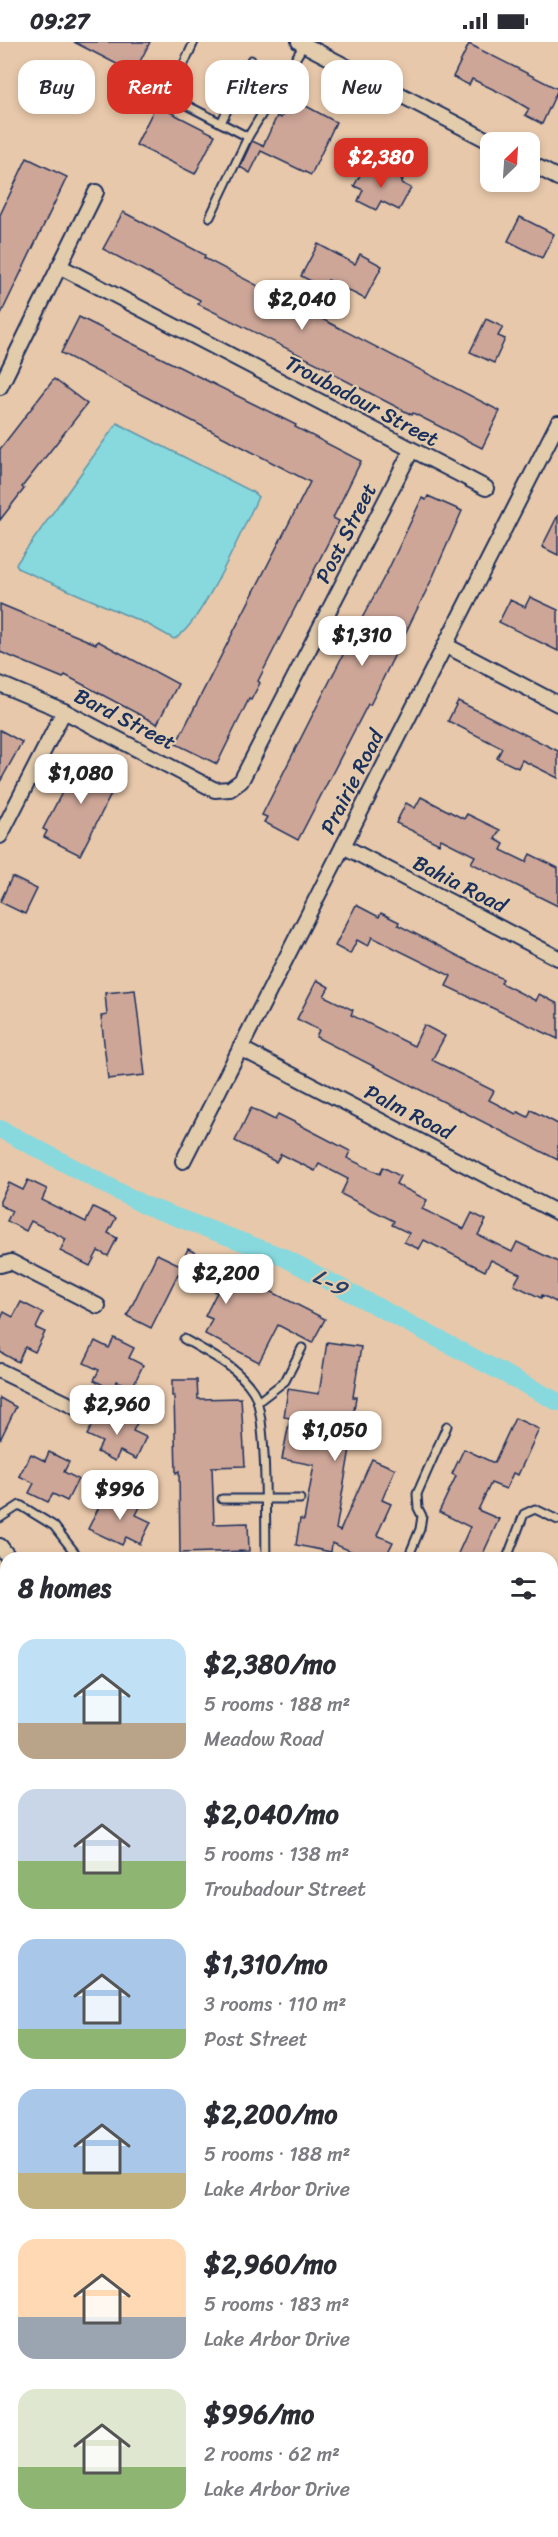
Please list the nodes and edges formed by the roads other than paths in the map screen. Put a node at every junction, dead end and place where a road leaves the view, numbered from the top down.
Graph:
1 (194, 42) edge
2 (303, 43) edge
3 (225, 114) edge
4 (221, 123) junction
5 (480, 136) edge
6 (248, 137) junction
7 (540, 169) edge
8 (558, 178) edge
9 (96, 192) dead end
10 (210, 218) dead end
11 (59, 266) junction
12 (0, 387) edge
13 (558, 423) edge
14 (553, 447) edge
15 (411, 451) junction
16 (486, 488) dead end
17 (445, 645) junction
18 (0, 684) edge
19 (558, 704) edge
20 (64, 711) junction
21 (230, 789) joint
22 (2, 829) edge
23 (343, 846) junction
24 (558, 958) edge
25 (240, 1048) junction
26 (183, 1161) dead end
27 (558, 1213) edge
28 (0, 1265) edge
29 (98, 1306) dead end
30 (184, 1339) dead end
31 (302, 1348) dead end
32 (0, 1371) edge
33 (259, 1401) junction
34 (83, 1411) dead end
35 (447, 1426) dead end
36 (264, 1498) junction
37 (222, 1499) dead end
38 (300, 1499) dead end
39 (0, 1518) edge
40 (558, 1520) edge
41 (74, 1552) edge
42 (266, 1552) edge
43 (410, 1552) edge
44 (509, 1552) edge

1 - 4 lane
2 - 5 street
2 - 6 lane
3 - 4 lane
4 - 6 lane
6 - 10 lane
7 - 8 street
9 - 11 street
11 - 12 street
11 - 15 street, Troubadour Street
13 - 14 street, Prairie Road
14 - 17 street, Prairie Road
15 - 16 street, Troubadour Street
15 - 21 street, Post Street
17 - 19 street
17 - 23 street, Prairie Road
18 - 20 street, Bard Street
20 - 21 street, Bard Street
20 - 22 street
23 - 24 street, Bahia Road
23 - 25 street, Prairie Road
25 - 26 street, Prairie Road
25 - 27 street, Palm Road
28 - 29 street
30 - 33 lane
31 - 33 lane
32 - 34 street
33 - 36 lane
35 - 43 lane
36 - 37 lane
36 - 38 lane
36 - 42 lane
39 - 41 lane
40 - 44 lane

